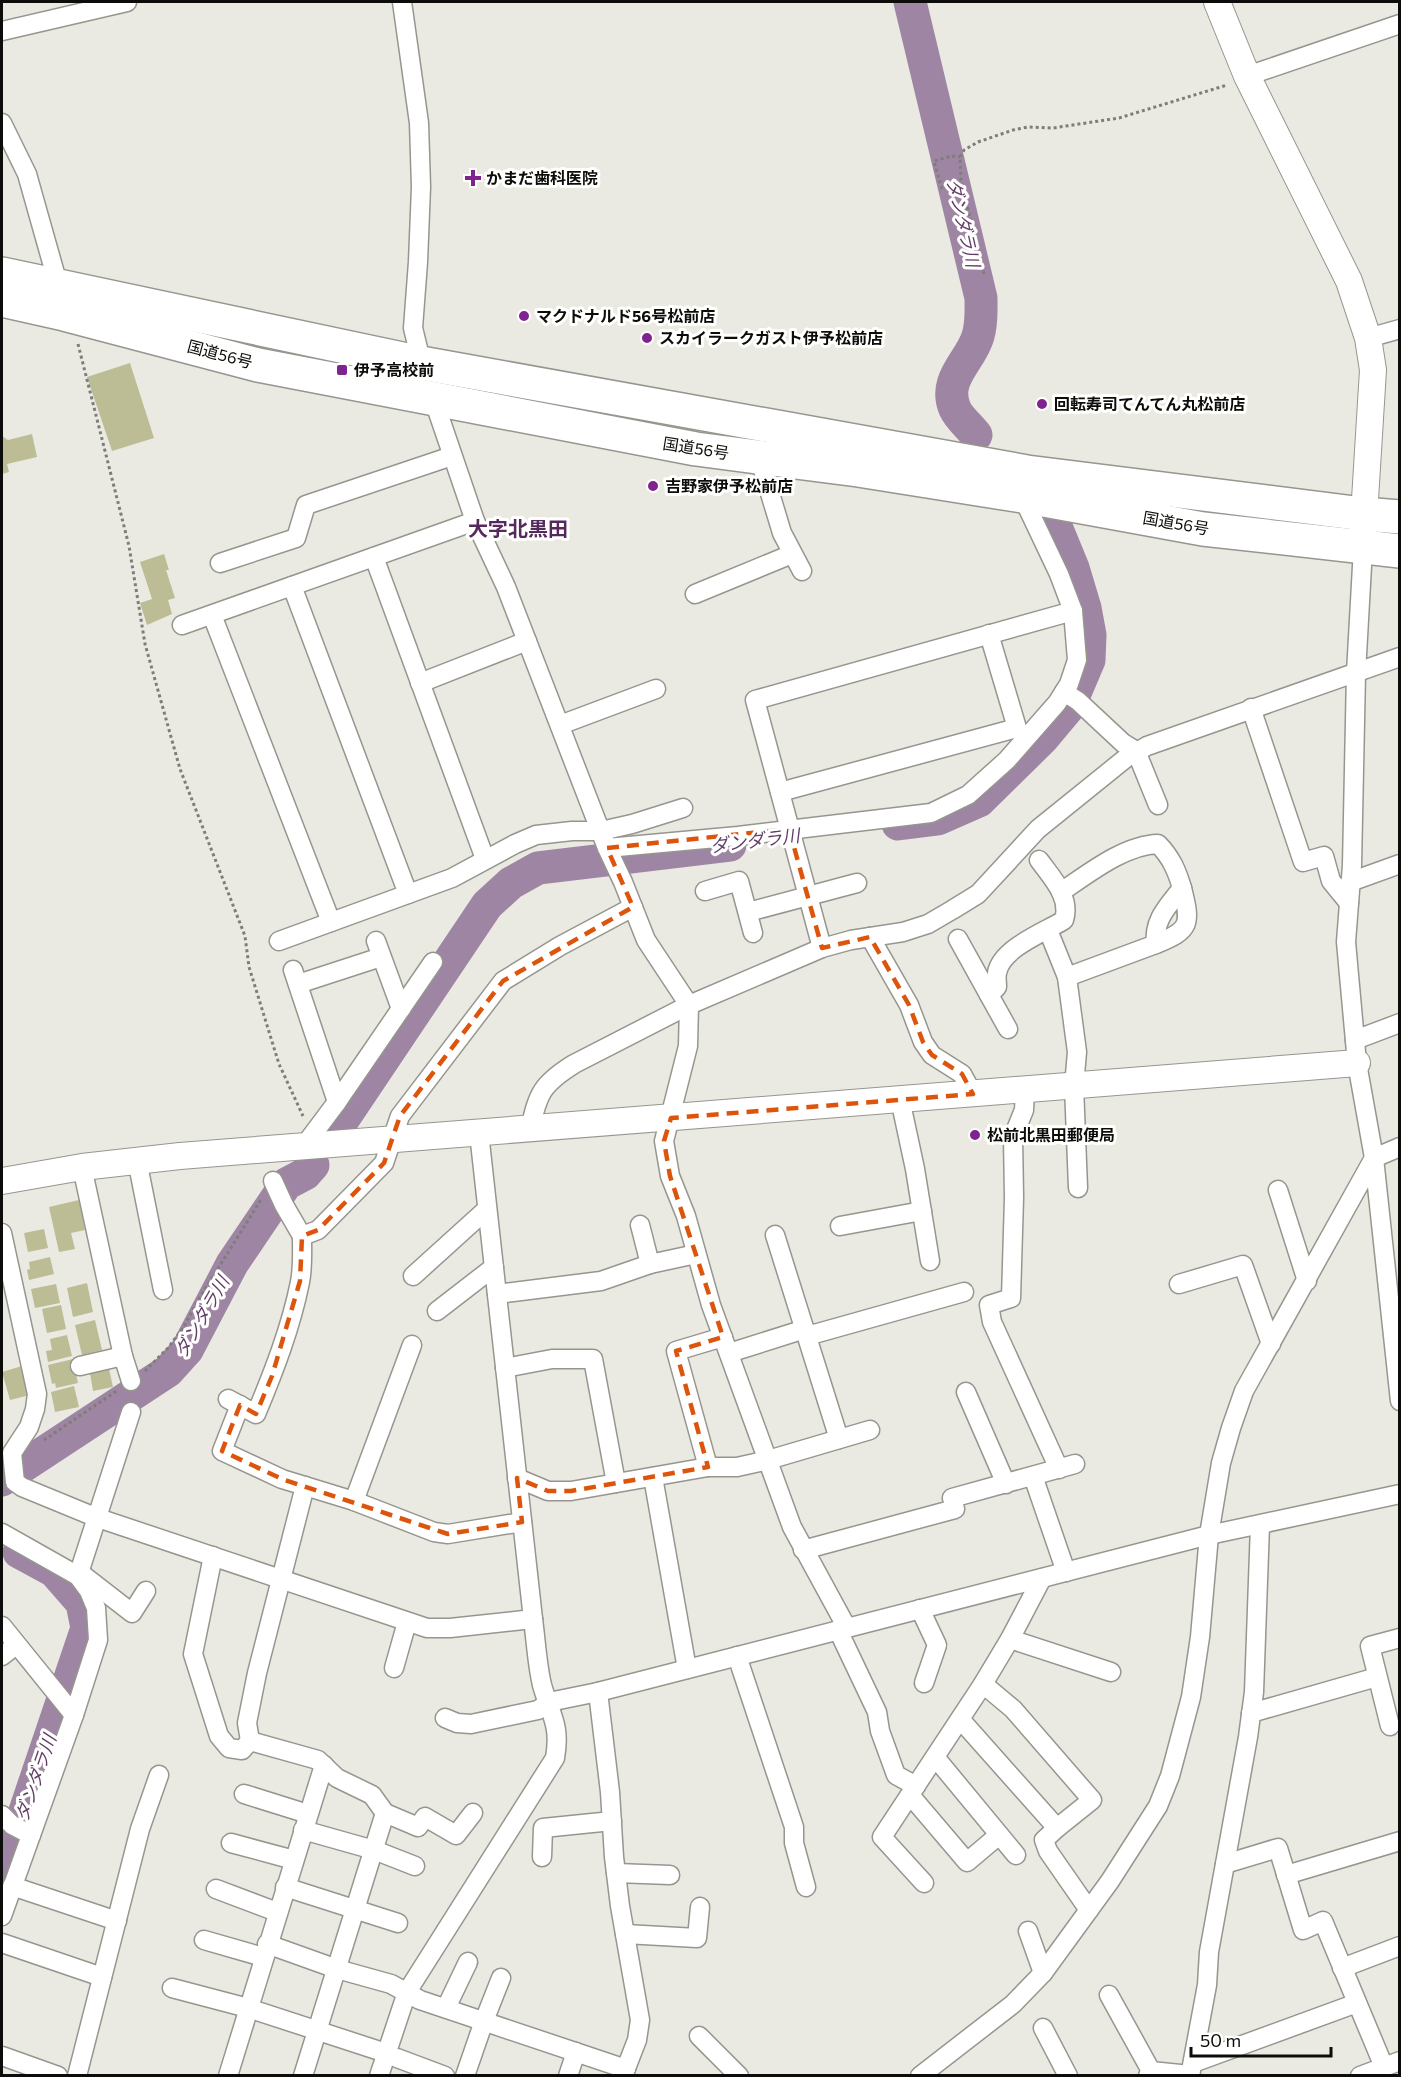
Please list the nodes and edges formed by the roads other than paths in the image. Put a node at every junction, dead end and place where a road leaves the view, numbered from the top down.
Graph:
1 (127, 2) edge
2 (402, 2) edge
3 (1217, 2) edge
4 (1400, 24) edge
5 (2, 31) edge
6 (1247, 76) junction
7 (2, 123) edge
8 (2, 274) edge
9 (2, 300) edge
10 (61, 301) junction
11 (1400, 329) edge
12 (1368, 338) junction
13 (421, 363) junction
14 (434, 400) junction
15 (452, 456) junction
16 (759, 458) junction
17 (1025, 484) junction
18 (1363, 514) junction
19 (1400, 517) edge
20 (475, 521) junction
21 (1363, 548) junction
22 (1400, 551) edge
23 (792, 554) junction
24 (374, 557) junction
25 (220, 563) dead end
26 (802, 571) dead end
27 (292, 586) junction
28 (695, 594) dead end
29 (1073, 611) junction
30 (212, 615) junction
31 (182, 625) dead end
32 (990, 634) junction
33 (527, 641) junction
34 (1400, 657) edge
35 (1356, 673) junction
36 (420, 683) junction
37 (656, 688) dead end
38 (1070, 696) junction
39 (1251, 708) junction
40 (560, 726) junction
41 (1136, 751) junction
42 (780, 792) junction
43 (1158, 805) dead end
44 (683, 808) dead end
45 (789, 829) junction
46 (604, 840) junction
47 (486, 859) junction
48 (1039, 860) dead end
49 (1400, 864) edge
50 (1350, 882) junction
51 (857, 883) dead end
52 (1182, 888) junction
53 (705, 891) dead end
54 (1061, 892) junction
55 (408, 894) junction
56 (808, 896) junction
57 (1349, 903) junction
58 (633, 907) junction
59 (748, 912) junction
60 (331, 922) junction
61 (1048, 930) junction
62 (753, 933) dead end
63 (870, 937) junction
64 (958, 939) dead end
65 (279, 941) dead end
66 (1156, 944) junction
67 (822, 948) junction
68 (433, 962) dead end
69 (1067, 977) junction
70 (989, 995) junction
71 (689, 1005) junction
72 (401, 1009) junction
73 (1400, 1023) edge
74 (1008, 1029) dead end
75 (1356, 1052) junction
76 (1074, 1086) junction
77 (1025, 1090) junction
78 (973, 1094) junction
79 (900, 1099) junction
80 (337, 1102) junction
81 (671, 1118) junction
82 (530, 1129) junction
83 (479, 1133) junction
84 (309, 1139) junction
85 (392, 1139) junction
86 (1400, 1147) edge
87 (1374, 1158) junction
88 (137, 1160) junction
89 (82, 1167) junction
90 (2, 1181) edge
91 (274, 1184) road end
92 (1078, 1188) dead end
93 (1278, 1190) dead end
94 (488, 1209) junction
95 (922, 1211) junction
96 (640, 1225) dead end
97 (840, 1226) dead end
98 (2, 1233) edge
99 (775, 1235) dead end
100 (302, 1236) junction
101 (696, 1254) junction
102 (930, 1261) dead end
103 (650, 1264) junction
104 (494, 1267) junction
105 (1393, 1273) edge
106 (413, 1276) dead end
107 (1306, 1281) junction
108 (1179, 1284) dead end
109 (163, 1290) dead end
110 (964, 1292) dead end
111 (497, 1294) junction
112 (437, 1311) dead end
113 (806, 1332) junction
114 (1396, 1343) edge
115 (1271, 1344) junction
116 (412, 1345) dead end
117 (726, 1345) junction
118 (123, 1356) junction
119 (80, 1366) dead end
120 (505, 1368) junction
121 (131, 1381) road end
122 (966, 1392) dead end
123 (1400, 1401) edge
124 (131, 1412) dead end
125 (870, 1430) dead end
126 (839, 1439) junction
127 (768, 1460) junction
128 (708, 1467) junction
129 (10, 1476) edge
130 (1033, 1476) junction
131 (517, 1478) junction
132 (652, 1478) junction
133 (616, 1483) junction
134 (1006, 1484) junction
135 (305, 1486) junction
136 (1400, 1494) edge
137 (354, 1501) junction
138 (95, 1517) junction
139 (522, 1522) junction
140 (1257, 1526) junction
141 (2, 1533) edge
142 (1214, 1534) junction
143 (803, 1550) junction
144 (213, 1556) junction
145 (1066, 1572) junction
146 (79, 1574) junction
147 (282, 1578) junction
148 (1042, 1578) junction
149 (146, 1591) dead end
150 (920, 1609) junction
151 (533, 1619) junction
152 (407, 1622) junction
153 (2, 1626) edge
154 (842, 1629) junction
155 (1400, 1638) edge
156 (1010, 1639) junction
157 (16, 1645) junction
158 (2, 1656) edge
159 (737, 1656) junction
160 (394, 1668) dead end
161 (687, 1669) junction
162 (1111, 1672) dead end
163 (1377, 1677) junction
164 (924, 1683) dead end
165 (983, 1684) junction
166 (598, 1692) junction
167 (549, 1702) junction
168 (1251, 1713) junction
169 (74, 1715) junction
170 (445, 1718) dead end
171 (960, 1719) junction
172 (1390, 1726) dead end
173 (250, 1740) junction
174 (934, 1757) junction
175 (324, 1765) junction
176 (159, 1775) dead end
177 (913, 1790) junction
178 (244, 1794) dead end
179 (385, 1812) junction
180 (473, 1813) dead end
181 (612, 1821) junction
182 (306, 1822) junction
183 (17, 1827) edge
184 (1057, 1828) junction
185 (999, 1835) junction
186 (1400, 1841) edge
187 (231, 1843) dead end
188 (374, 1850) junction
189 (1016, 1855) dead end
190 (542, 1857) dead end
191 (294, 1860) junction
192 (1225, 1864) junction
193 (416, 1866) dead end
194 (616, 1873) junction
195 (670, 1875) dead end
196 (1286, 1875) junction
197 (924, 1883) dead end
198 (12, 1886) junction
199 (285, 1887) junction
200 (806, 1887) dead end
201 (216, 1889) dead end
202 (700, 1907) dead end
203 (356, 1909) junction
204 (1089, 1910) junction
205 (278, 1912) junction
206 (2, 1916) edge
207 (117, 1921) junction
208 (398, 1923) dead end
209 (1028, 1931) dead end
210 (625, 1934) junction
211 (204, 1940) dead end
212 (2, 1943) edge
213 (1400, 1946) edge
214 (266, 1951) junction
215 (468, 1962) dead end
216 (1342, 1968) junction
217 (337, 1969) junction
218 (1043, 1973) junction
219 (102, 1977) junction
220 (501, 1978) dead end
221 (172, 1988) dead end
222 (407, 1992) junction
223 (1109, 1995) dead end
224 (1357, 2003) junction
225 (248, 2008) junction
226 (446, 2008) junction
227 (483, 2021) junction
228 (1043, 2028) dead end
229 (317, 2031) junction
230 (699, 2036) dead end
231 (576, 2052) junction
232 (2, 2056) edge
233 (392, 2056) junction
234 (1392, 2064) edge
235 (1191, 2071) edge
236 (624, 2072) edge
237 (233, 2074) edge
238 (1149, 2074) edge
239 (58, 2076) edge
240 (77, 2076) edge
241 (303, 2076) edge
242 (379, 2076) edge
243 (445, 2076) edge
244 (465, 2076) edge
245 (568, 2076) edge
246 (739, 2076) edge
247 (920, 2076) edge
248 (1068, 2076) edge
249 (1360, 2076) edge

1 - 5 street
2 - 13 street
3 - 6 street
4 - 6 street
6 - 12 street
7 - 10 street
8 - 10 highway, 国道56号
9 - 10 highway, 国道56号
10 - 13 highway, 国道56号
10 - 14 highway, 国道56号
11 - 12 street
12 - 18 street
13 - 14 street
13 - 17 highway, 国道56号
14 - 15 street
14 - 16 highway, 国道56号
15 - 20 street
15 - 25 street
16 - 17 highway, 国道56号
16 - 23 street
17 - 18 highway, 国道56号
17 - 21 highway, 国道56号
17 - 29 street
18 - 19 highway, 国道56号
18 - 21 street
20 - 24 street
20 - 33 street
21 - 22 highway, 国道56号
21 - 35 street
23 - 26 street
23 - 28 street
24 - 27 street
24 - 36 street
27 - 30 street
27 - 55 street
29 - 32 street
29 - 38 street
30 - 31 street
30 - 60 street
32 - 42 street
32 - 42 street
33 - 36 street
33 - 40 street
34 - 35 street
35 - 39 street
35 - 50 street
36 - 47 street
37 - 40 street
38 - 41 street
38 - 45 street
39 - 41 street
39 - 57 street
40 - 46 street
41 - 43 street
41 - 63 street
42 - 45 street
44 - 46 street
45 - 46 street
45 - 56 street
46 - 47 street
46 - 58 street
47 - 55 street
48 - 54 street
49 - 50 street
50 - 57 street
51 - 56 street
52 - 54 street
52 - 66 street
52 - 66 street
53 - 59 street
54 - 61 street
55 - 60 street
56 - 59 street
56 - 67 street
57 - 75 street
58 - 71 street
58 - 85 street
59 - 62 street
60 - 65 street
61 - 69 street
61 - 70 street
63 - 67 street
63 - 78 street
64 - 70 street
66 - 69 street
67 - 71 street
68 - 72 street
69 - 76 street
70 - 74 street
71 - 81 street
71 - 82 street
72 - 80 street
72 - 80 street
73 - 75 street
75 - 76 street
75 - 87 street
76 - 77 street
76 - 92 street
77 - 78 street
77 - 130 street
78 - 79 street
79 - 81 street
79 - 95 street
80 - 84 street
81 - 82 street
81 - 101 street
82 - 83 street
83 - 85 street
83 - 94 street
84 - 85 street
84 - 88 street
85 - 100 street
86 - 87 street
87 - 105 street
87 - 107 street
88 - 89 street
88 - 109 street
89 - 90 street
89 - 118 street
91 - 100 street
93 - 107 street
94 - 104 street
94 - 106 street
95 - 97 street
95 - 102 street
96 - 103 street
98 - 129 street
99 - 113 street
100 - 135 street
101 - 103 street
101 - 117 street
103 - 111 street
104 - 111 street
104 - 112 street
105 - 114 street
107 - 115 street
108 - 115 street
110 - 113 street
111 - 120 street
113 - 117 street
113 - 126 street
114 - 123 street
115 - 142 street
116 - 137 street
117 - 127 street
117 - 128 street
118 - 119 street
118 - 121 street
120 - 131 street
120 - 133 street
122 - 134 street
124 - 138 street
125 - 126 street
126 - 127 street
127 - 128 street
127 - 143 street
128 - 132 street
129 - 138 street
130 - 134 street
130 - 145 street
131 - 133 street
131 - 139 street
132 - 133 street
132 - 161 street
134 - 143 street
135 - 137 street
135 - 147 street
136 - 140 street
137 - 139 street
138 - 144 street
138 - 146 street
139 - 151 street
140 - 142 street
140 - 168 street
141 - 146 street
142 - 145 street
142 - 204 street
143 - 154 street
144 - 147 street
144 - 173 street
145 - 148 street
146 - 149 street
146 - 169 street
147 - 152 street
147 - 173 street
148 - 150 street
148 - 156 street
150 - 154 street
150 - 164 street
151 - 152 street
151 - 167 street
152 - 160 street
153 - 157 street
154 - 159 street
154 - 177 street
155 - 163 street
156 - 162 street
156 - 165 street
157 - 158 street
157 - 169 street
159 - 161 street
159 - 200 street
161 - 166 street
163 - 168 street
163 - 172 street
165 - 171 street
165 - 184 street
166 - 167 street
166 - 181 street
167 - 170 street
167 - 222 street
168 - 192 street
169 - 183 street
171 - 174 street
171 - 184 street
173 - 175 street
174 - 177 street
174 - 185 street
175 - 179 street
175 - 182 street
176 - 207 street
177 - 185 street
177 - 197 street
178 - 182 street
179 - 180 street
179 - 188 street
181 - 190 street
181 - 194 street
182 - 188 street
182 - 191 street
183 - 198 street
184 - 204 street
185 - 189 street
186 - 196 street
187 - 191 street
188 - 193 street
188 - 203 street
191 - 199 street
192 - 196 street
192 - 235 street
194 - 195 street
194 - 210 street
196 - 216 street
198 - 206 street
198 - 207 street
199 - 203 street
199 - 205 street
201 - 205 street
202 - 210 street
203 - 208 street
203 - 217 street
204 - 218 street
205 - 214 street
207 - 219 street
209 - 218 street
210 - 236 street
211 - 214 street
212 - 219 street
213 - 216 street
214 - 217 street
214 - 225 street
215 - 226 street
216 - 224 street
217 - 222 street
217 - 229 street
218 - 247 street
219 - 240 street
220 - 227 street
221 - 225 street
222 - 226 street
222 - 233 street
223 - 238 street
224 - 234 street
224 - 235 street
225 - 229 street
225 - 237 street
226 - 227 street
227 - 231 street
227 - 244 street
228 - 248 street
229 - 233 street
229 - 241 street
230 - 246 street
231 - 236 street
231 - 245 street
232 - 239 street
233 - 242 street
233 - 243 street
234 - 249 street
235 - 238 street

